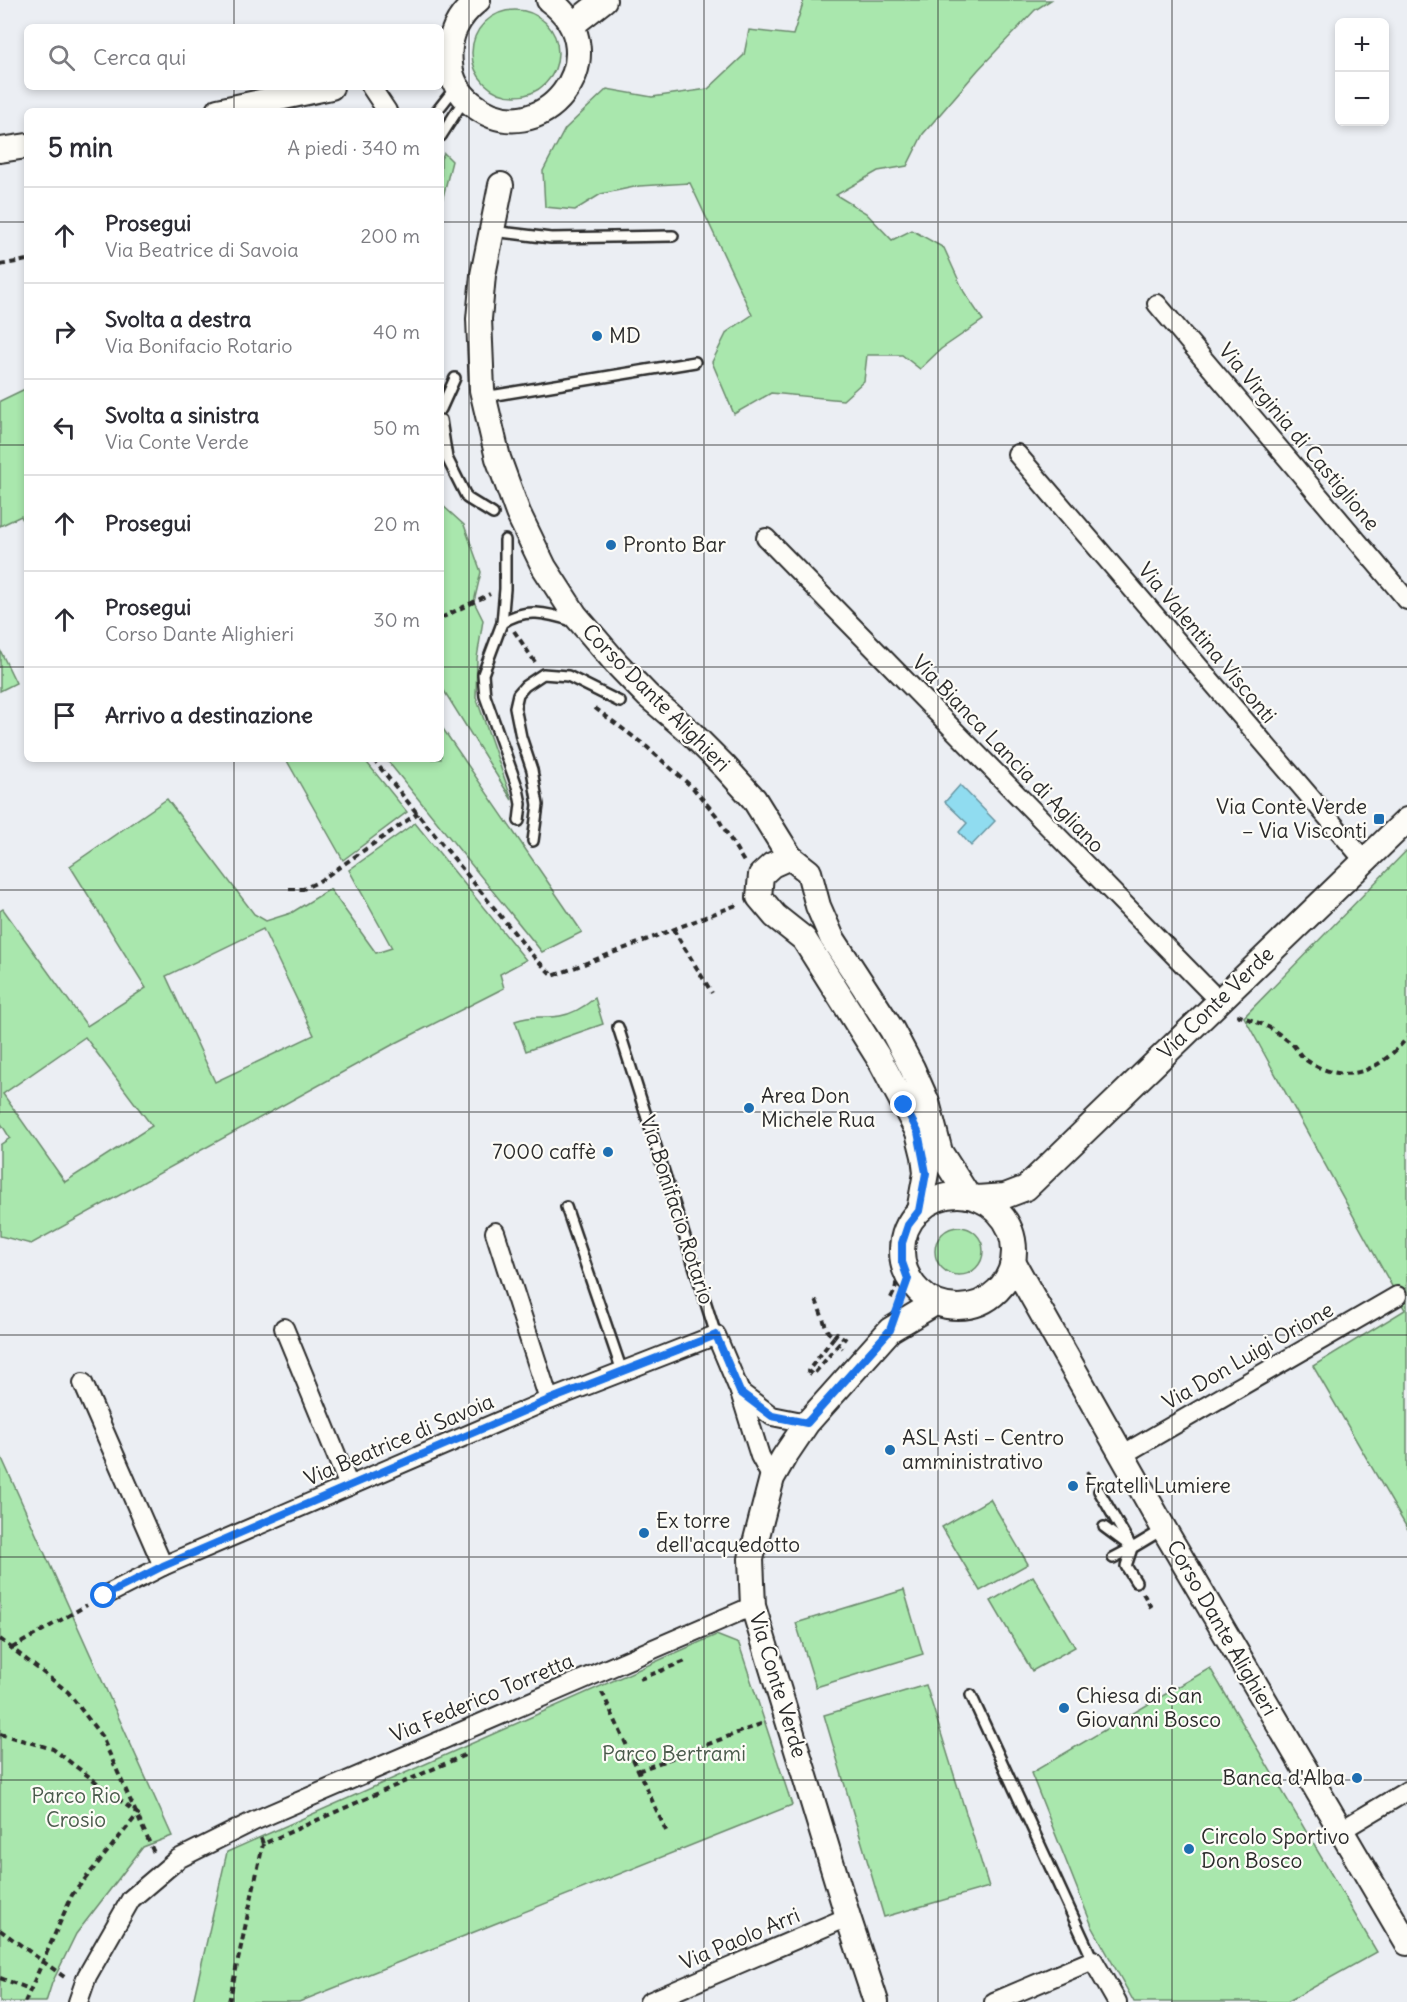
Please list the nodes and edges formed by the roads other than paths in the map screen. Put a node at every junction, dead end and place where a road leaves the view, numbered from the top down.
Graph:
1 (478, 0) edge
2 (549, 0) edge
3 (604, 0) edge
4 (572, 25) junction
5 (453, 82) edge
6 (317, 90) edge
7 (373, 90) edge
8 (232, 108) edge
9 (385, 108) edge
10 (439, 108) edge
11 (444, 122) edge
12 (24, 146) edge
13 (0, 150) edge
14 (501, 185) dead end
15 (491, 231) junction
16 (673, 236) dead end
17 (1157, 304) dead end
18 (694, 362) dead end
19 (455, 378) dead end
20 (484, 397) junction
21 (444, 402) edge
22 (444, 439) edge
23 (1017, 454) dead end
24 (493, 514) dead end
25 (766, 538) dead end
26 (505, 540) dead end
27 (1407, 600) edge
28 (502, 624) junction
29 (583, 625) junction
30 (620, 702) dead end
31 (1407, 820) edge
32 (519, 821) dead end
33 (533, 840) dead end
34 (790, 857) junction
35 (1364, 860) junction
36 (1218, 1000) junction
37 (618, 1027) dead end
38 (1026, 1188) junction
39 (973, 1197) junction
40 (566, 1206) dead end
41 (919, 1211) junction
42 (1009, 1226) junction
43 (495, 1232) dead end
44 (1014, 1264) junction
45 (898, 1295) junction
46 (994, 1296) junction
47 (1397, 1296) dead end
48 (935, 1303) junction
49 (1039, 1311) junction
50 (285, 1328) dead end
51 (890, 1330) junction
52 (716, 1335) junction
53 (622, 1371) junction
54 (83, 1383) dead end
55 (740, 1392) junction
56 (549, 1400) junction
57 (807, 1423) junction
58 (1122, 1455) junction
59 (772, 1478) junction
60 (349, 1486) junction
61 (1099, 1491) dead end
62 (1104, 1527) dead end
63 (1164, 1529) junction
64 (1132, 1548) junction
65 (1113, 1558) dead end
66 (163, 1566) junction
67 (1136, 1582) dead end
68 (104, 1596) road end
69 (753, 1606) junction
70 (971, 1695) dead end
71 (1407, 1791) edge
72 (1340, 1831) junction
73 (848, 1917) junction
74 (1407, 1944) edge
75 (1093, 1960) junction
76 (80, 1996) edge
77 (649, 2002) edge
78 (876, 2002) edge
79 (994, 2002) edge
80 (1116, 2002) edge

1 - 5 street
2 - 4 street
3 - 4 street
4 - 5 street
5 - 10 lane
5 - 11 lane
6 - 8 street
7 - 9 street
12 - 13 street
14 - 15 street, Corso Dante Alighieri
15 - 16 lane
15 - 20 street, Corso Dante Alighieri
17 - 27 street, Via Virginia di Castiglione
18 - 20 lane
19 - 21 lane
20 - 29 street, Corso Dante Alighieri
22 - 24 lane
23 - 35 street, Via Valentina Visconti
25 - 36 street, Via Bianca Lancia di Agliano
26 - 28 lane
28 - 29 lane
28 - 32 lane
29 - 34 street, Corso Dante Alighieri
30 - 33 lane
31 - 35 street, Via Conte Verde
34 - 39 street, Corso Dante Alighieri
34 - 41 street
35 - 36 street, Via Conte Verde
36 - 38 street, Via Conte Verde
37 - 52 lane, Via Bonifacio Rotario
38 - 39 street, Via Conte Verde
38 - 42 street, Via Conte Verde
39 - 41 street
39 - 42 street
40 - 53 lane
41 - 45 street
42 - 44 street
43 - 56 street
44 - 46 street
44 - 49 street, Corso Dante Alighieri
45 - 48 street
45 - 51 street, Via Conte Verde
46 - 48 street
46 - 49 street
47 - 58 street, Via Don Luigi Orione
48 - 51 street, Via Conte Verde
49 - 58 street, Corso Dante Alighieri
50 - 60 street
51 - 57 street, Via Conte Verde
52 - 53 street, Via Beatrice di Savoia
52 - 55 street, Via Bonifacio Rotario
53 - 56 street, Via Beatrice di Savoia
54 - 66 street
55 - 57 street
55 - 59 street, Via Bonifacio Rotario
56 - 60 street, Via Beatrice di Savoia
57 - 59 street, Via Conte Verde
58 - 63 street, Corso Dante Alighieri
59 - 69 street, Via Conte Verde
60 - 66 street, Via Beatrice di Savoia
61 - 64 lane
62 - 64 lane
63 - 64 lane
63 - 72 street, Corso Dante Alighieri
64 - 65 lane
64 - 67 lane
66 - 68 street, Via Beatrice di Savoia
69 - 73 street, Via Conte Verde
69 - 76 street, Via Federico Torretta
70 - 75 lane
71 - 72 street
72 - 74 street, Corso Dante Alighieri
73 - 77 street, Via Paolo Arri
73 - 78 street, Via Conte Verde
75 - 79 street
75 - 80 street

